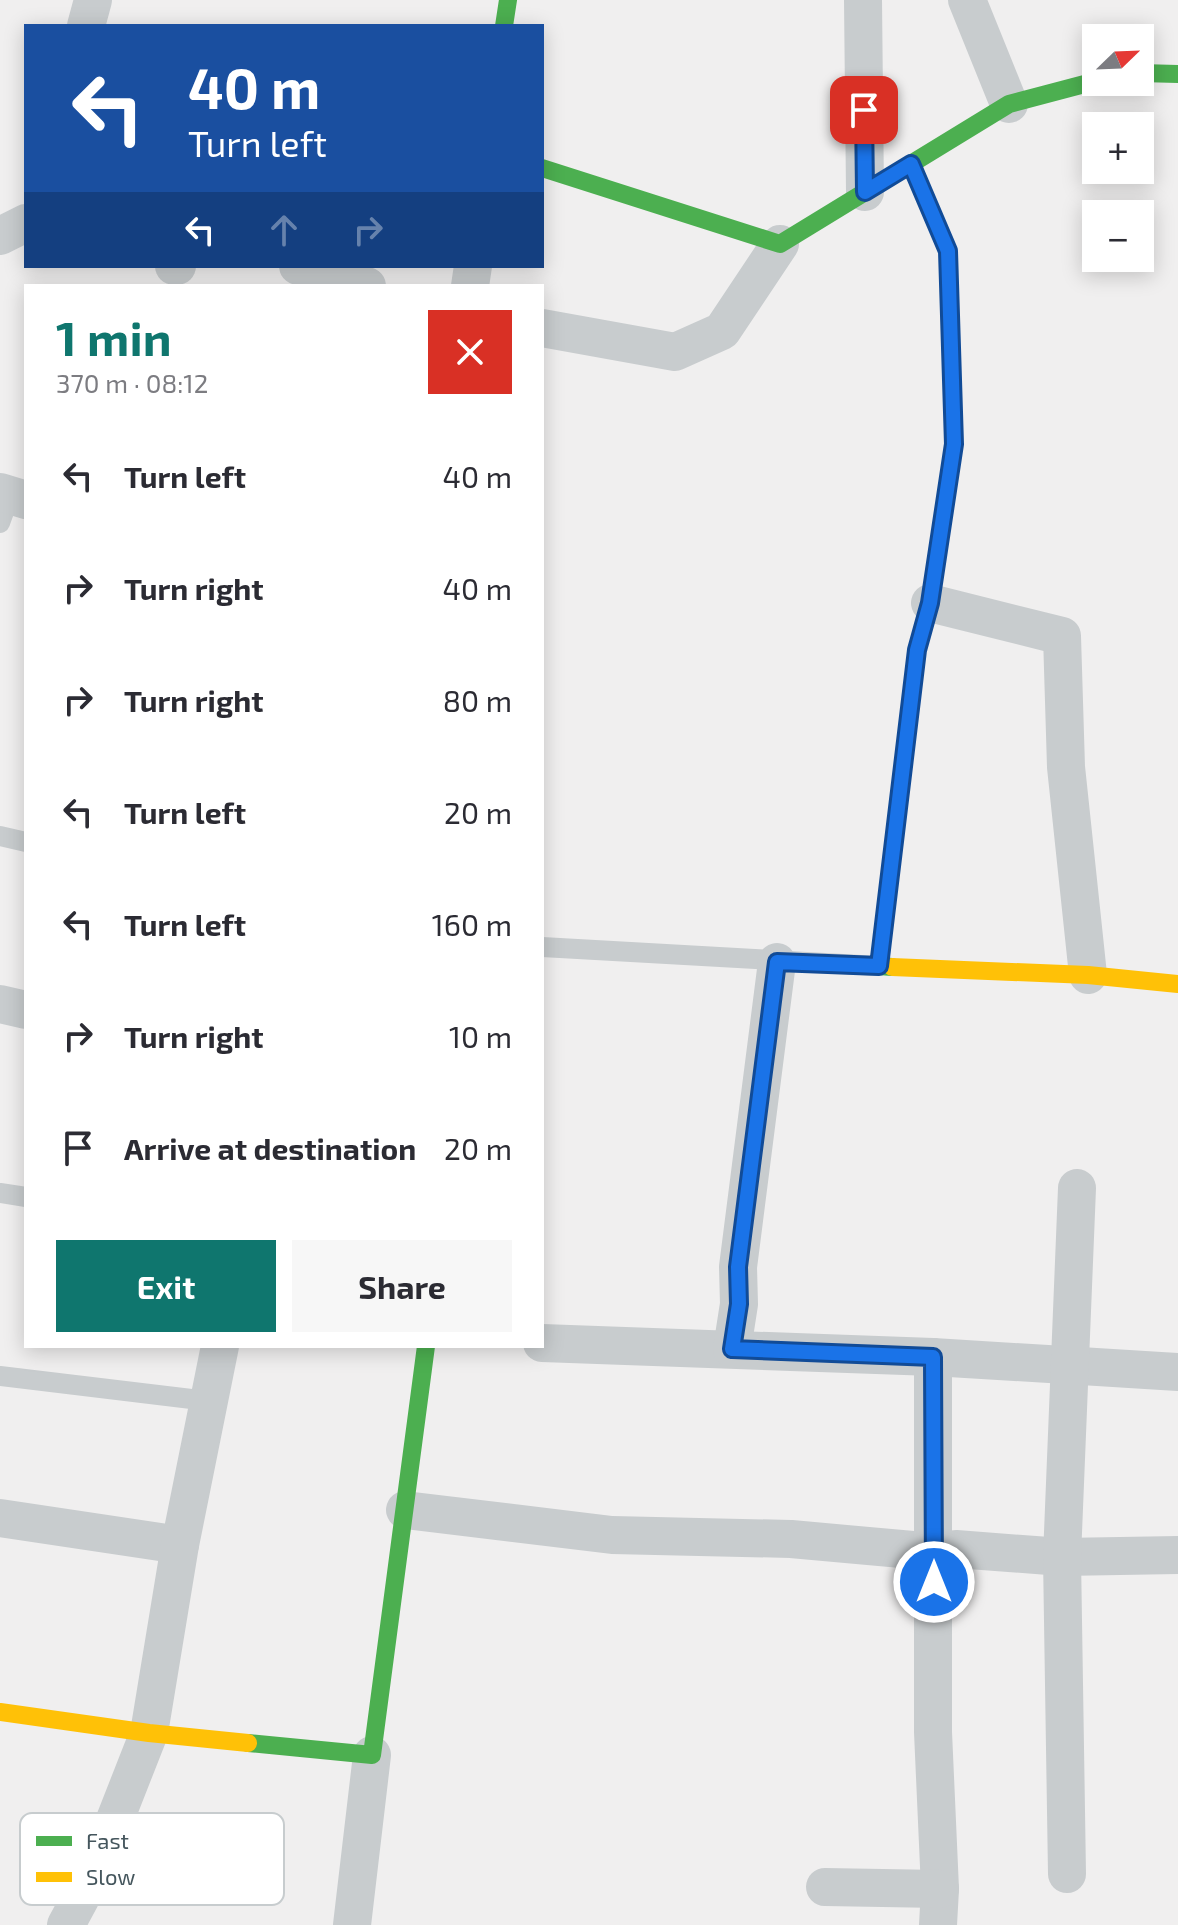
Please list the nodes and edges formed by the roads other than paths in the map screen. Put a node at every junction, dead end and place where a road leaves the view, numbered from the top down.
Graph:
1 (93, 0) edge
2 (508, 0) edge
3 (863, 0) edge
4 (967, 0) edge
5 (87, 24) edge
6 (504, 24) edge
7 (1154, 73) edge
8 (1178, 74) edge
9 (1082, 85) edge
10 (1009, 104) junction
11 (911, 164) junction
12 (544, 169) edge
13 (865, 192) junction
14 (24, 224) edge
15 (0, 236) edge
16 (780, 244) junction
17 (305, 268) edge
18 (360, 284) edge
19 (544, 328) edge
20 (930, 603) junction
21 (0, 836) edge
22 (24, 842) edge
23 (544, 947) edge
24 (777, 962) junction
25 (879, 966) junction
26 (1088, 975) junction
27 (1178, 984) edge
28 (0, 1004) edge
29 (24, 1010) edge
30 (1077, 1188) dead end
31 (0, 1193) edge
32 (24, 1197) edge
33 (544, 1343) edge
34 (220, 1348) edge
35 (426, 1348) edge
36 (732, 1349) junction
37 (933, 1357) junction
38 (1070, 1365) junction
39 (1178, 1372) edge
40 (0, 1376) edge
41 (208, 1401) junction
42 (405, 1510) junction
43 (0, 1518) edge
44 (180, 1545) junction
45 (935, 1552) junction
46 (1178, 1555) edge
47 (1062, 1557) junction
48 (0, 1712) edge
49 (149, 1733) junction
50 (372, 1755) junction
51 (118, 1813) edge
52 (1067, 1874) dead end
53 (825, 1887) dead end
54 (77, 1905) edge
55 (939, 1907) edge
56 (66, 1925) edge
57 (352, 1925) edge

1 - 5 street
2 - 6 street
3 - 13 street
4 - 10 street
7 - 8 street
9 - 10 street
10 - 11 street
11 - 13 street
11 - 20 street
12 - 16 street
13 - 16 street
14 - 15 street
16 - 19 street
17 - 18 street
20 - 25 street
20 - 26 street
21 - 22 lane
23 - 24 lane
24 - 25 lane
24 - 36 street
25 - 26 street
26 - 27 street
28 - 29 street
30 - 38 street
31 - 32 lane
33 - 36 street
34 - 41 street
35 - 42 street
36 - 37 street
37 - 38 street
37 - 45 street
38 - 39 street
38 - 47 street
40 - 41 lane
41 - 44 street
42 - 45 street
42 - 50 street
43 - 44 street
44 - 49 street
45 - 47 street
45 - 55 street
46 - 47 street
47 - 52 street
48 - 49 street
49 - 50 street
49 - 51 street
50 - 57 street
53 - 55 street
54 - 56 street

